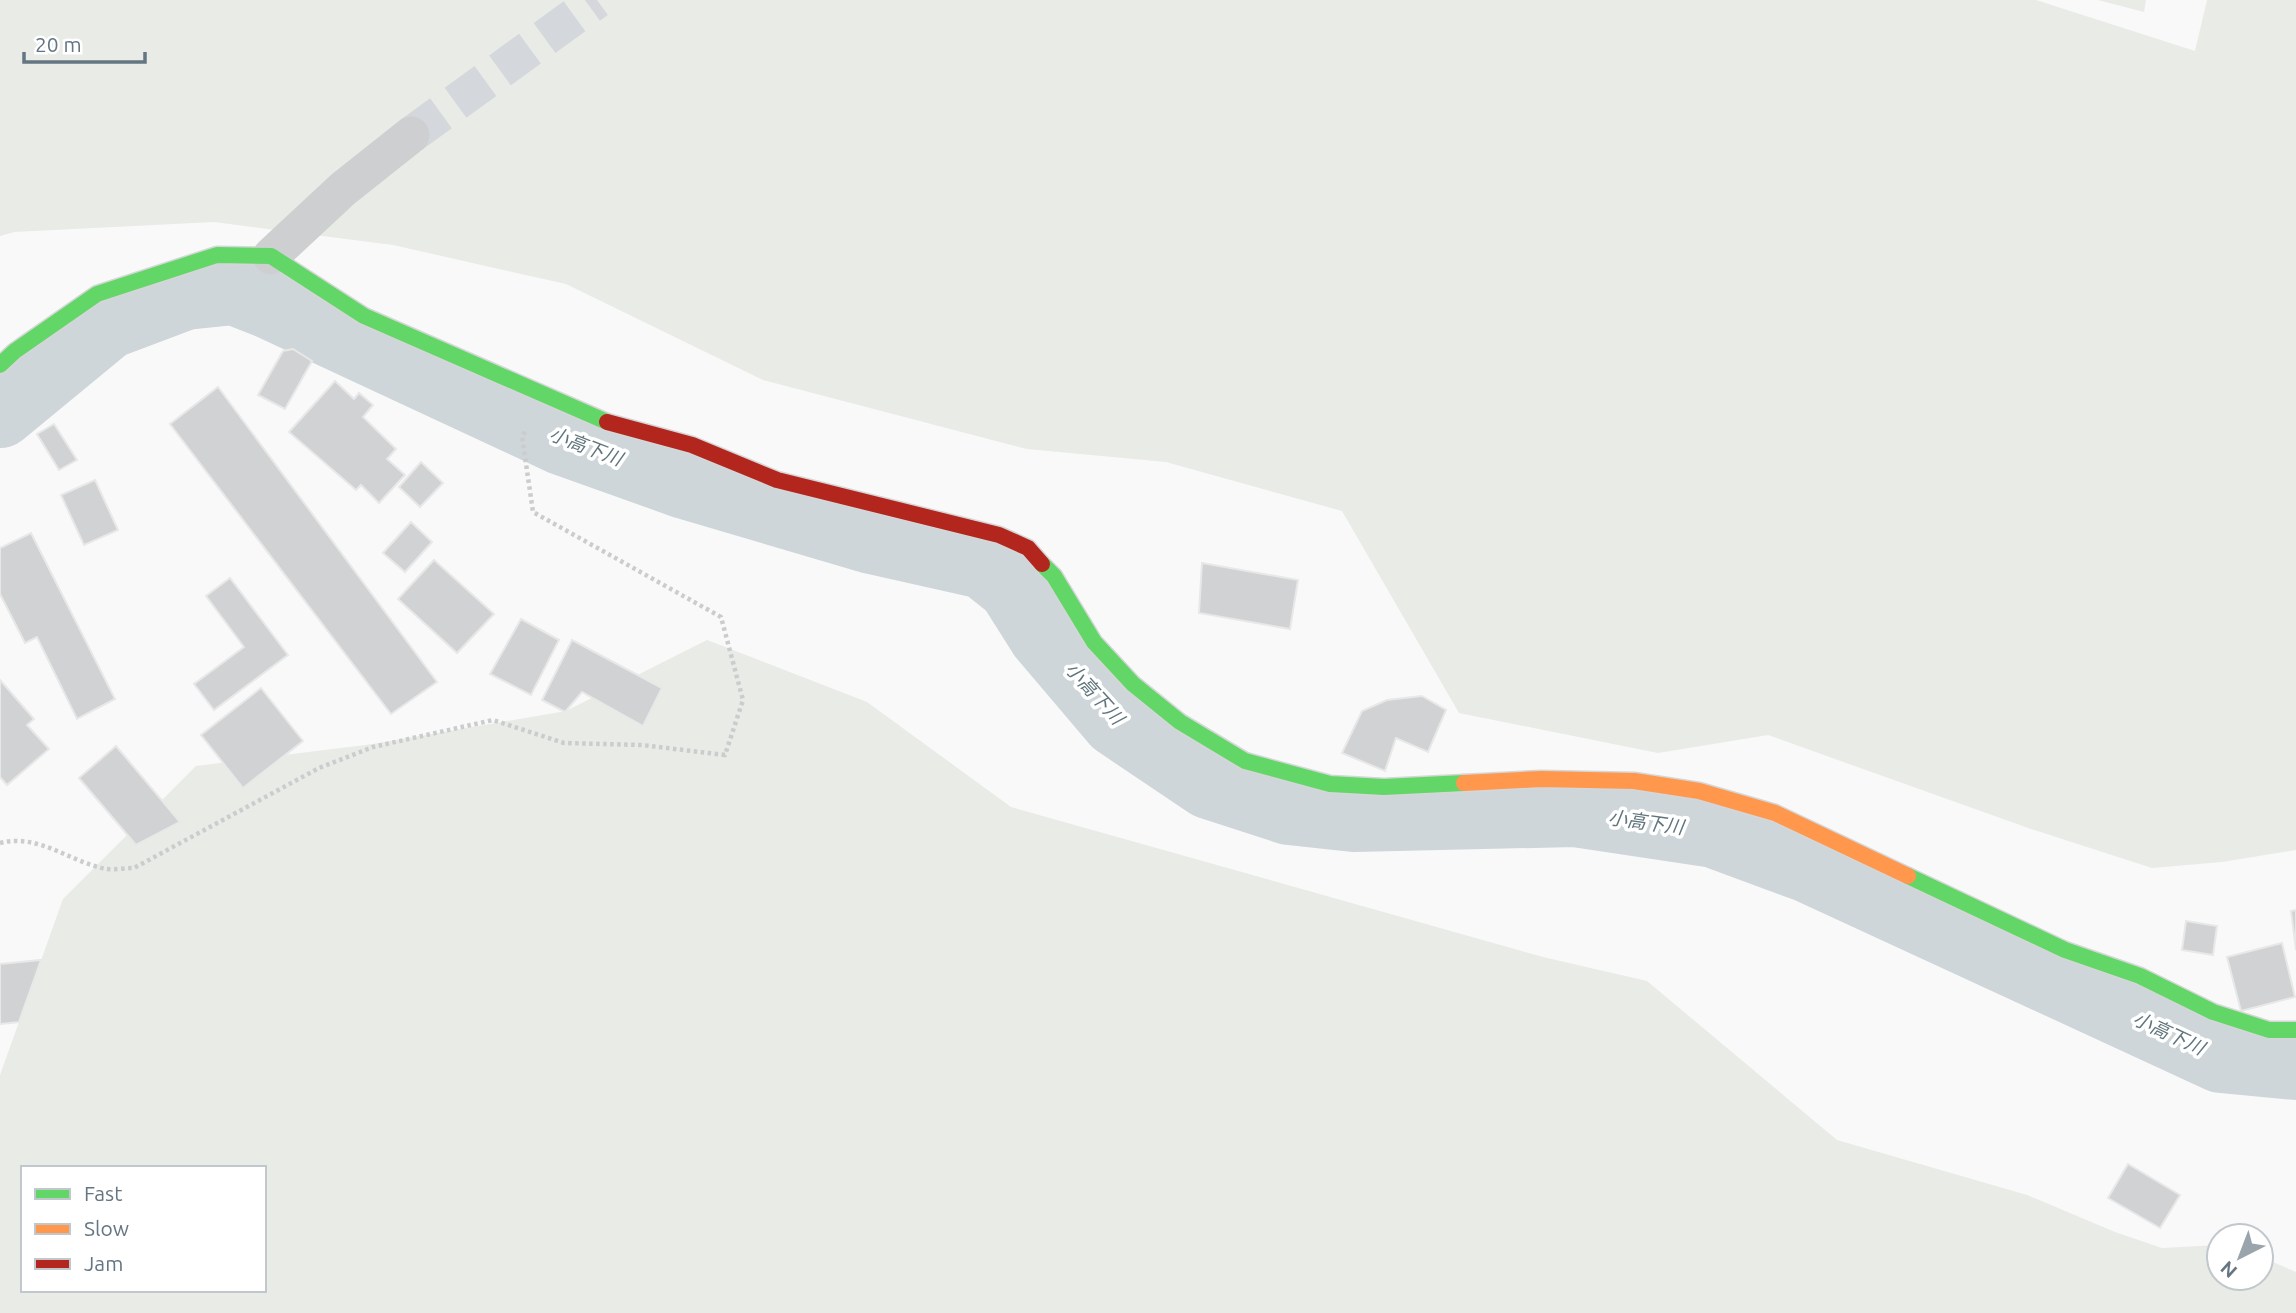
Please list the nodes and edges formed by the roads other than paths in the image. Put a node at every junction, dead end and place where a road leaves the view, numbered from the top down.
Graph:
1 (411, 135) tunnel mouth
2 (271, 256) junction
3 (0, 365) edge
4 (2296, 1030) edge

1 - 2 street
2 - 3 street
2 - 4 street

